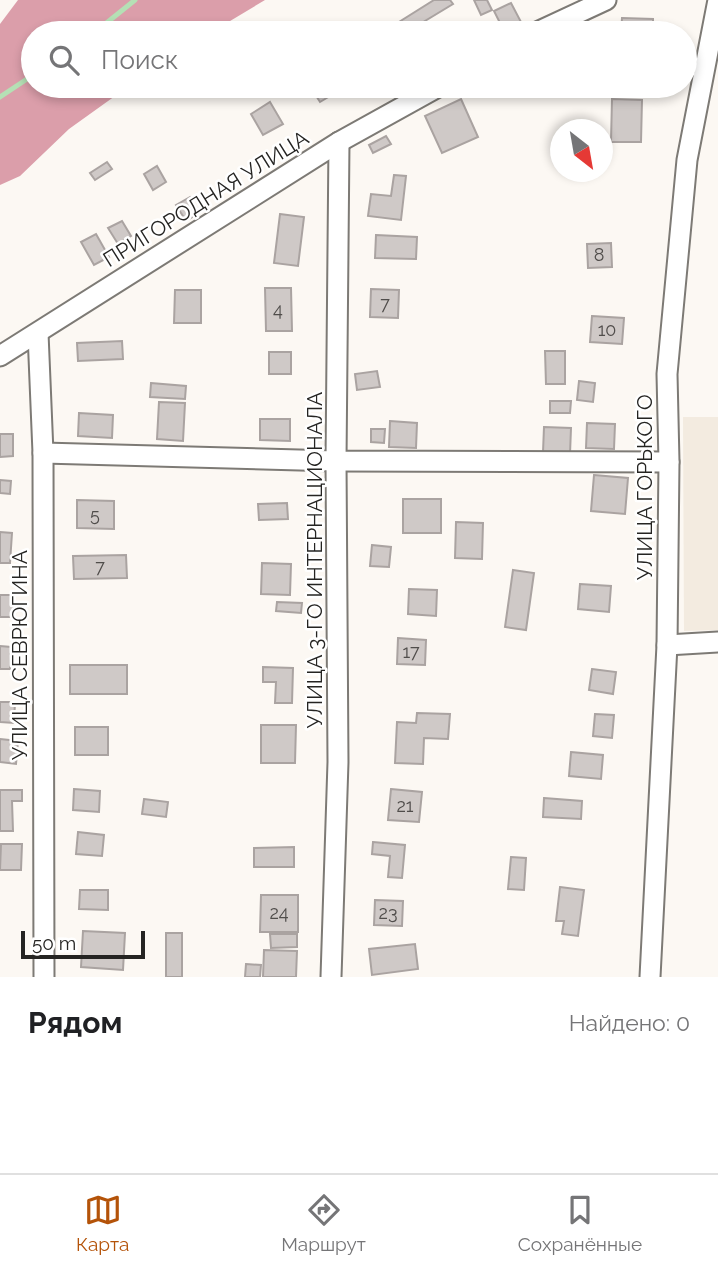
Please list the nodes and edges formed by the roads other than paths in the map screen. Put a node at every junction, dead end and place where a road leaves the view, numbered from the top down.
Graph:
1 (606, 0) edge
2 (718, 0) edge
3 (561, 21) edge
4 (418, 98) edge
5 (339, 142) junction
6 (38, 333) junction
7 (0, 356) edge
8 (43, 453) junction
9 (335, 461) junction
10 (669, 462) junction
11 (718, 642) edge
12 (667, 645) junction
13 (44, 977) edge
14 (331, 977) edge
15 (650, 977) edge

1 - 3 street
2 - 10 street, УЛИЦА ГОРЬКОГО
4 - 5 street, ПРИГОРОДНАЯ УЛИЦА
5 - 6 street, ПРИГОРОДНАЯ УЛИЦА
5 - 9 street, УЛИЦА 3-ГО ИНТЕРНАЦИОНАЛА
6 - 7 street, ПРИГОРОДНАЯ УЛИЦА
6 - 8 street, УЛИЦА СЕВРЮГИНА
8 - 9 street
8 - 13 street, УЛИЦА СЕВРЮГИНА
9 - 10 street
9 - 14 street, УЛИЦА 3-ГО ИНТЕРНАЦИОНАЛА
10 - 12 street, УЛИЦА ГОРЬКОГО
11 - 12 street
12 - 15 street, УЛИЦА ГОРЬКОГО

